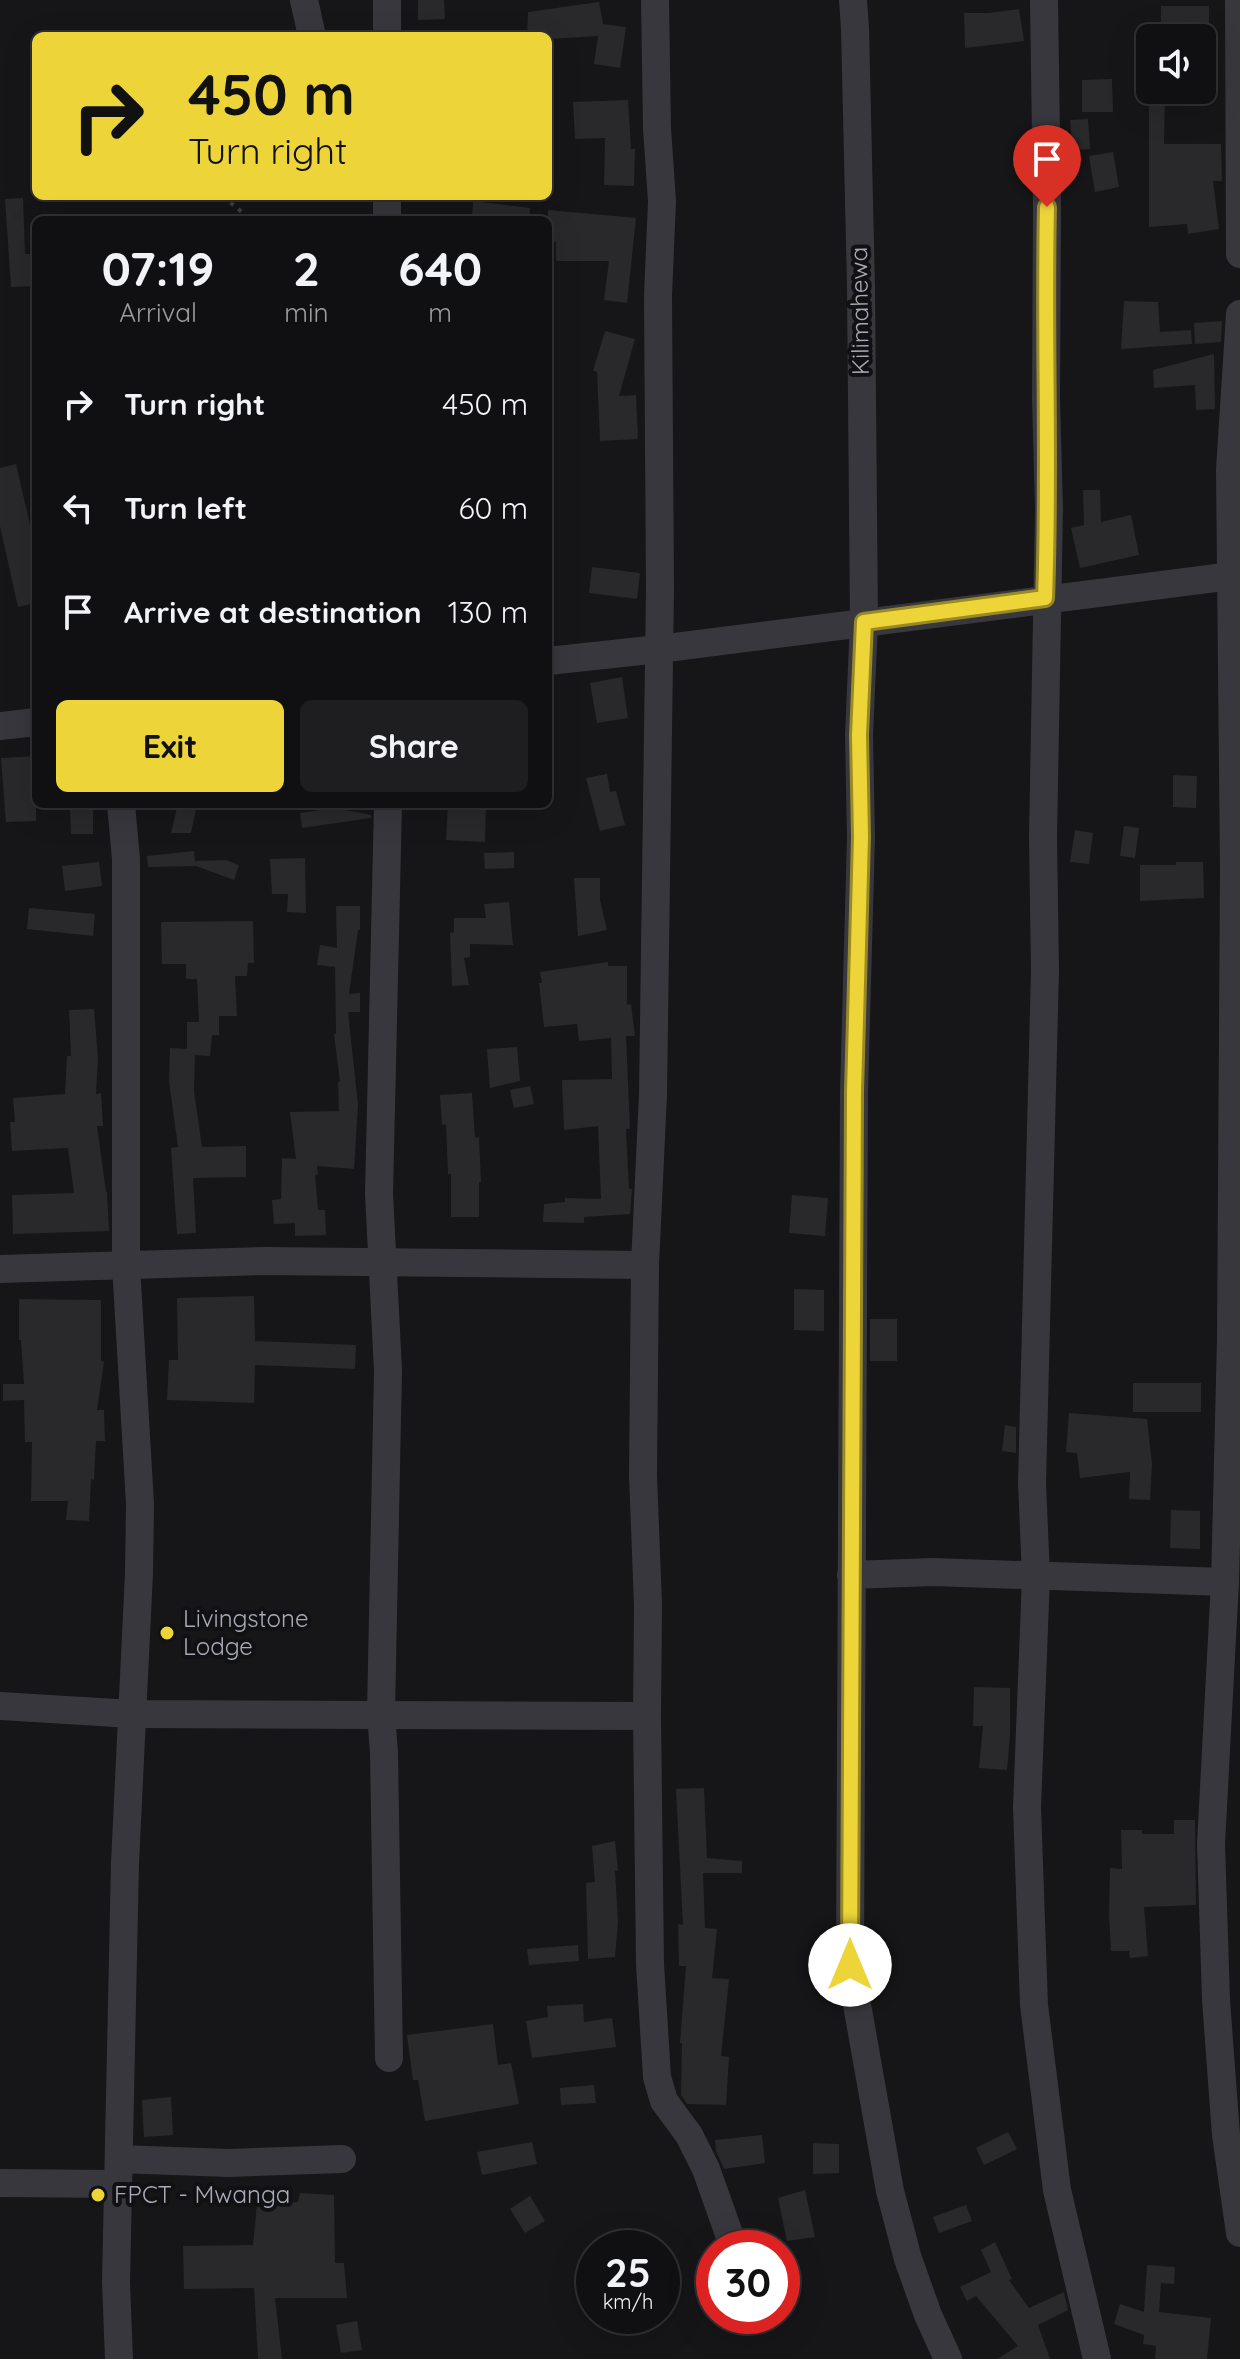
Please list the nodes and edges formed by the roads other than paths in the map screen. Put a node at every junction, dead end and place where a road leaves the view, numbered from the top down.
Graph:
1 (304, 0) edge
2 (387, 0) edge
3 (655, 0) edge
4 (853, 0) edge
5 (1044, 0) edge
6 (1239, 0) edge
7 (311, 32) edge
8 (387, 32) edge
9 (1240, 254) edge
10 (1240, 314) edge
11 (1236, 575) edge
12 (1045, 598) junction
13 (864, 622) junction
14 (659, 649) junction
15 (552, 661) edge
16 (1236, 690) edge
17 (32, 722) edge
18 (0, 726) edge
19 (121, 808) edge
20 (388, 808) edge
21 (383, 1262) junction
22 (126, 1265) junction
23 (645, 1265) junction
24 (0, 1269) edge
25 (851, 1575) junction
26 (1036, 1577) junction
27 (1225, 1582) junction
28 (1230, 1690) edge
29 (0, 1706) edge
30 (381, 1713) junction
31 (132, 1714) junction
32 (647, 1716) junction
33 (389, 2058) dead end
34 (342, 2159) dead end
35 (119, 2171) junction
36 (0, 2183) edge
37 (728, 2230) edge
38 (1240, 2233) edge
39 (119, 2359) edge
40 (948, 2359) edge
41 (1097, 2359) edge

1 - 7 street
2 - 8 street
3 - 14 street
4 - 13 street, Kilimahewa
5 - 12 street
6 - 9 street
10 - 11 street
11 - 12 street
11 - 16 street
12 - 13 street
12 - 26 street
13 - 14 street
13 - 25 street, Kilimahewa
14 - 15 street
14 - 23 street
16 - 27 street
17 - 18 street
19 - 22 street
20 - 21 street
21 - 22 street
21 - 23 street
21 - 30 street
22 - 24 street
22 - 31 street
23 - 32 street
25 - 26 street
25 - 40 street, Kilimahewa
26 - 27 street
26 - 41 street
27 - 28 street
28 - 38 street
29 - 31 street
30 - 31 street
30 - 32 street
30 - 33 street
31 - 35 street
32 - 37 street
34 - 35 street
35 - 36 street
35 - 39 street

